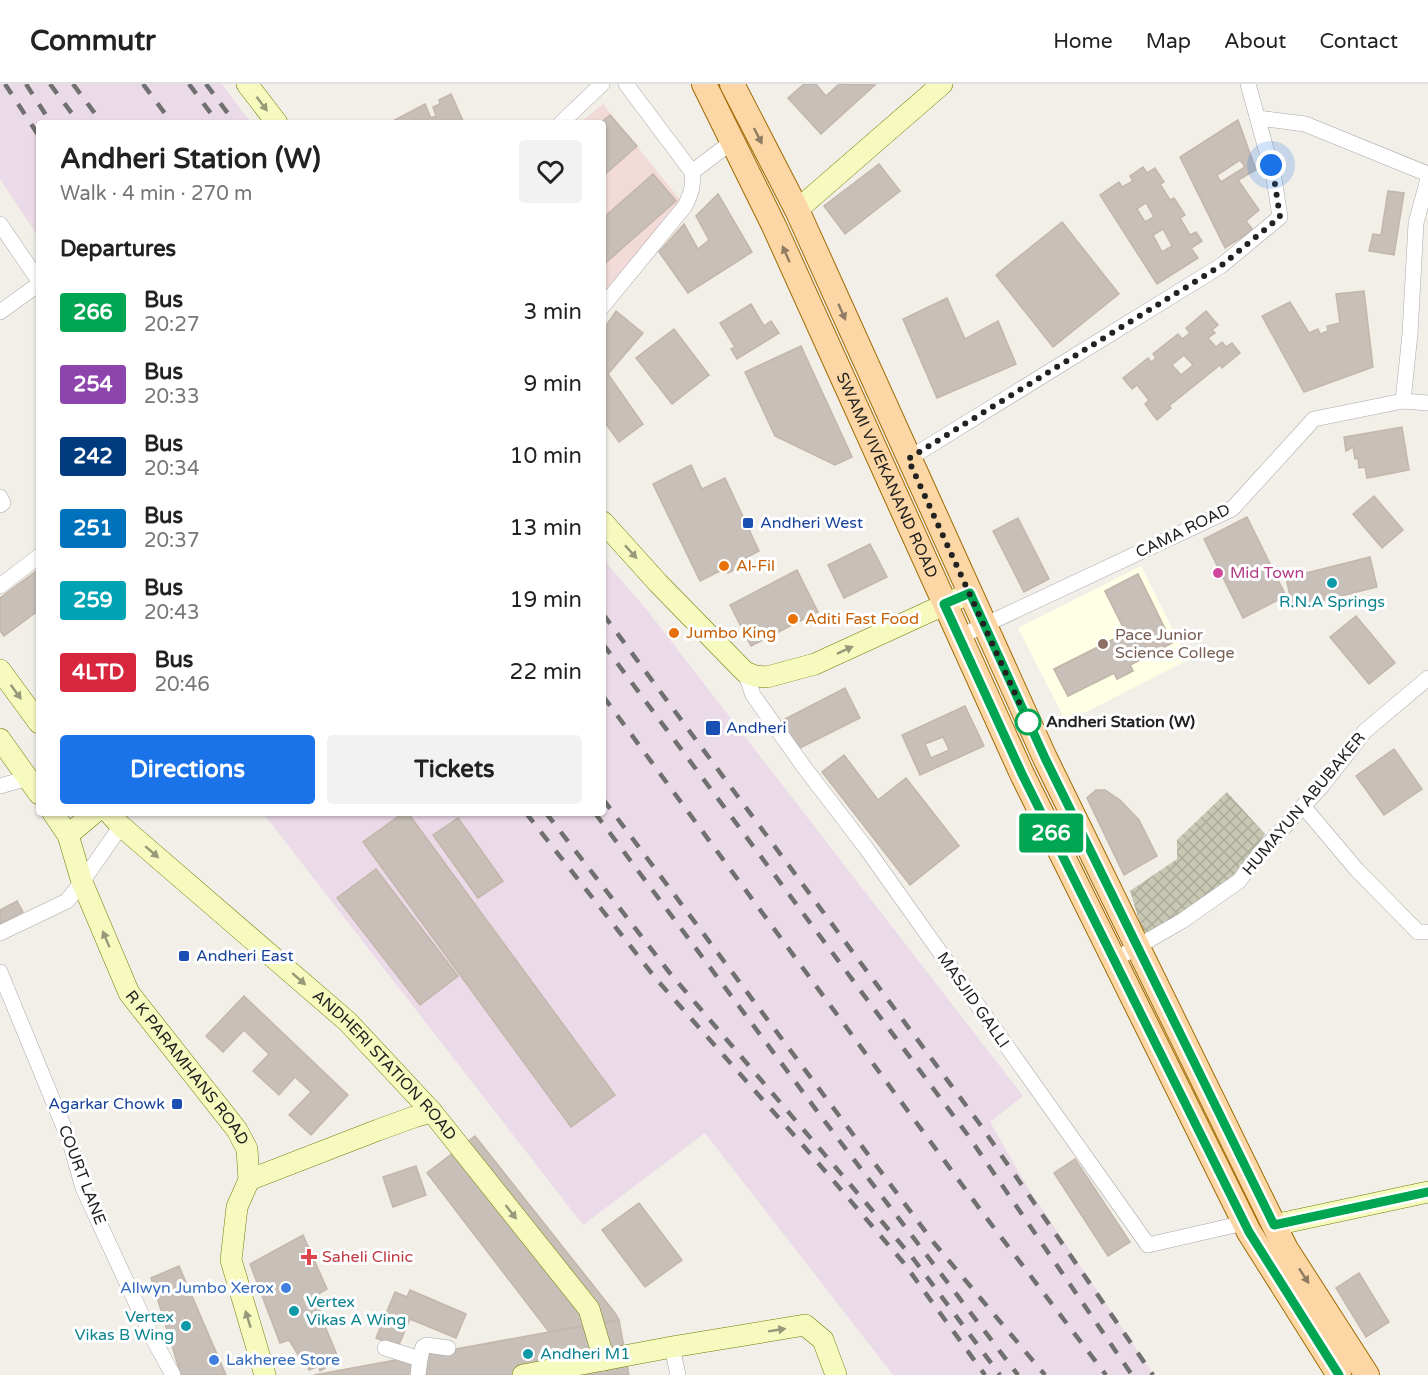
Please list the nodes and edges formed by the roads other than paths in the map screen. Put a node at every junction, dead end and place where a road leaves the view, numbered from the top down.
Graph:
1 (247, 84) edge
2 (602, 84) edge
3 (626, 84) edge
4 (704, 84) edge
5 (732, 84) edge
6 (942, 84) edge
7 (1248, 84) edge
8 (1258, 118) junction
9 (275, 120) edge
10 (564, 120) edge
11 (733, 141) junction
12 (692, 172) junction
13 (1428, 174) edge
14 (1428, 179) edge
15 (797, 210) junction
16 (0, 224) edge
17 (36, 278) edge
18 (36, 285) edge
19 (606, 302) edge
20 (0, 312) edge
21 (1403, 401) junction
22 (1428, 403) edge
23 (908, 459) junction
24 (0, 497) edge
25 (0, 505) edge
26 (606, 525) edge
27 (36, 558) edge
28 (0, 586) edge
29 (970, 593) junction
30 (944, 604) junction
31 (984, 625) junction
32 (959, 637) junction
33 (0, 670) edge
34 (745, 672) junction
35 (1428, 678) edge
36 (36, 719) edge
37 (0, 738) edge
38 (0, 786) edge
39 (33, 786) edge
40 (1303, 806) junction
41 (54, 816) edge
42 (90, 816) edge
43 (115, 819) edge
44 (68, 835) junction
45 (82, 882) junction
46 (1428, 932) edge
47 (0, 933) edge
48 (1137, 946) junction
49 (1113, 960) junction
50 (0, 972) edge
51 (432, 1112) junction
52 (249, 1180) junction
53 (1428, 1192) edge
54 (1244, 1222) junction
55 (1274, 1225) junction
56 (672, 1347) junction
57 (385, 1348) dead end
58 (448, 1348) dead end
59 (420, 1359) junction
60 (604, 1360) junction
61 (173, 1375) edge
62 (265, 1375) edge
63 (418, 1375) edge
64 (523, 1375) edge
65 (678, 1375) edge
66 (836, 1375) edge
67 (1339, 1375) edge
68 (1367, 1375) edge

1 -> 9 main road
2 - 10 street
3 - 12 street
4 - 11 main road, SWAMI VIVEKANAND ROAD
5 -> 15 main road, SWAMI VIVEKANAND ROAD
6 - 15 main road
7 - 8 street
8 - 13 street
8 - 23 street
11 - 12 street
30 -> 11 main road, SWAMI VIVEKANAND ROAD
12 - 19 street
14 - 21 street
15 -> 23 main road, SWAMI VIVEKANAND ROAD
16 - 17 street
18 - 20 street
21 - 22 street, CAMA ROAD
21 - 31 street, CAMA ROAD
23 - 29 main road, SWAMI VIVEKANAND ROAD
24 - 25 street
26 -> 34 main road
27 - 28 street
29 - 30 main road
29 - 31 main road, SWAMI VIVEKANAND ROAD
30 - 32 main road, SWAMI VIVEKANAND ROAD
34 -> 30 main road
31 - 32 street, CAMA ROAD
31 - 48 main road, SWAMI VIVEKANAND ROAD
32 - 49 main road, SWAMI VIVEKANAND ROAD
33 -> 36 main road
34 - 54 street, MASJID GALLI
35 - 40 street, HUMAYUN ABUBAKER
37 - 39 main road
38 - 39 street
40 - 46 street
40 - 48 street, HUMAYUN ABUBAKER
41 - 44 main road, R K PARAMHANS ROAD
42 - 44 main road
43 - 45 street
43 -> 51 main road, ANDHERI STATION ROAD
44 - 45 main road, R K PARAMHANS ROAD
45 - 47 street
52 -> 45 main road, R K PARAMHANS ROAD
48 - 49 street, HUMAYUN ABUBAKER
48 - 55 main road, SWAMI VIVEKANAND ROAD
49 - 54 main road, SWAMI VIVEKANAND ROAD
50 - 61 street, COURT LANE
51 - 52 main road
51 -> 60 main road, ANDHERI STATION ROAD
62 -> 52 main road, R K PARAMHANS ROAD
53 - 55 main road
54 - 67 main road, SWAMI VIVEKANAND ROAD
55 -> 68 main road, SWAMI VIVEKANAND ROAD
56 - 60 main road
56 - 65 street
56 -> 66 main road
57 - 59 street
58 - 59 street
59 - 63 street
60 - 64 main road

